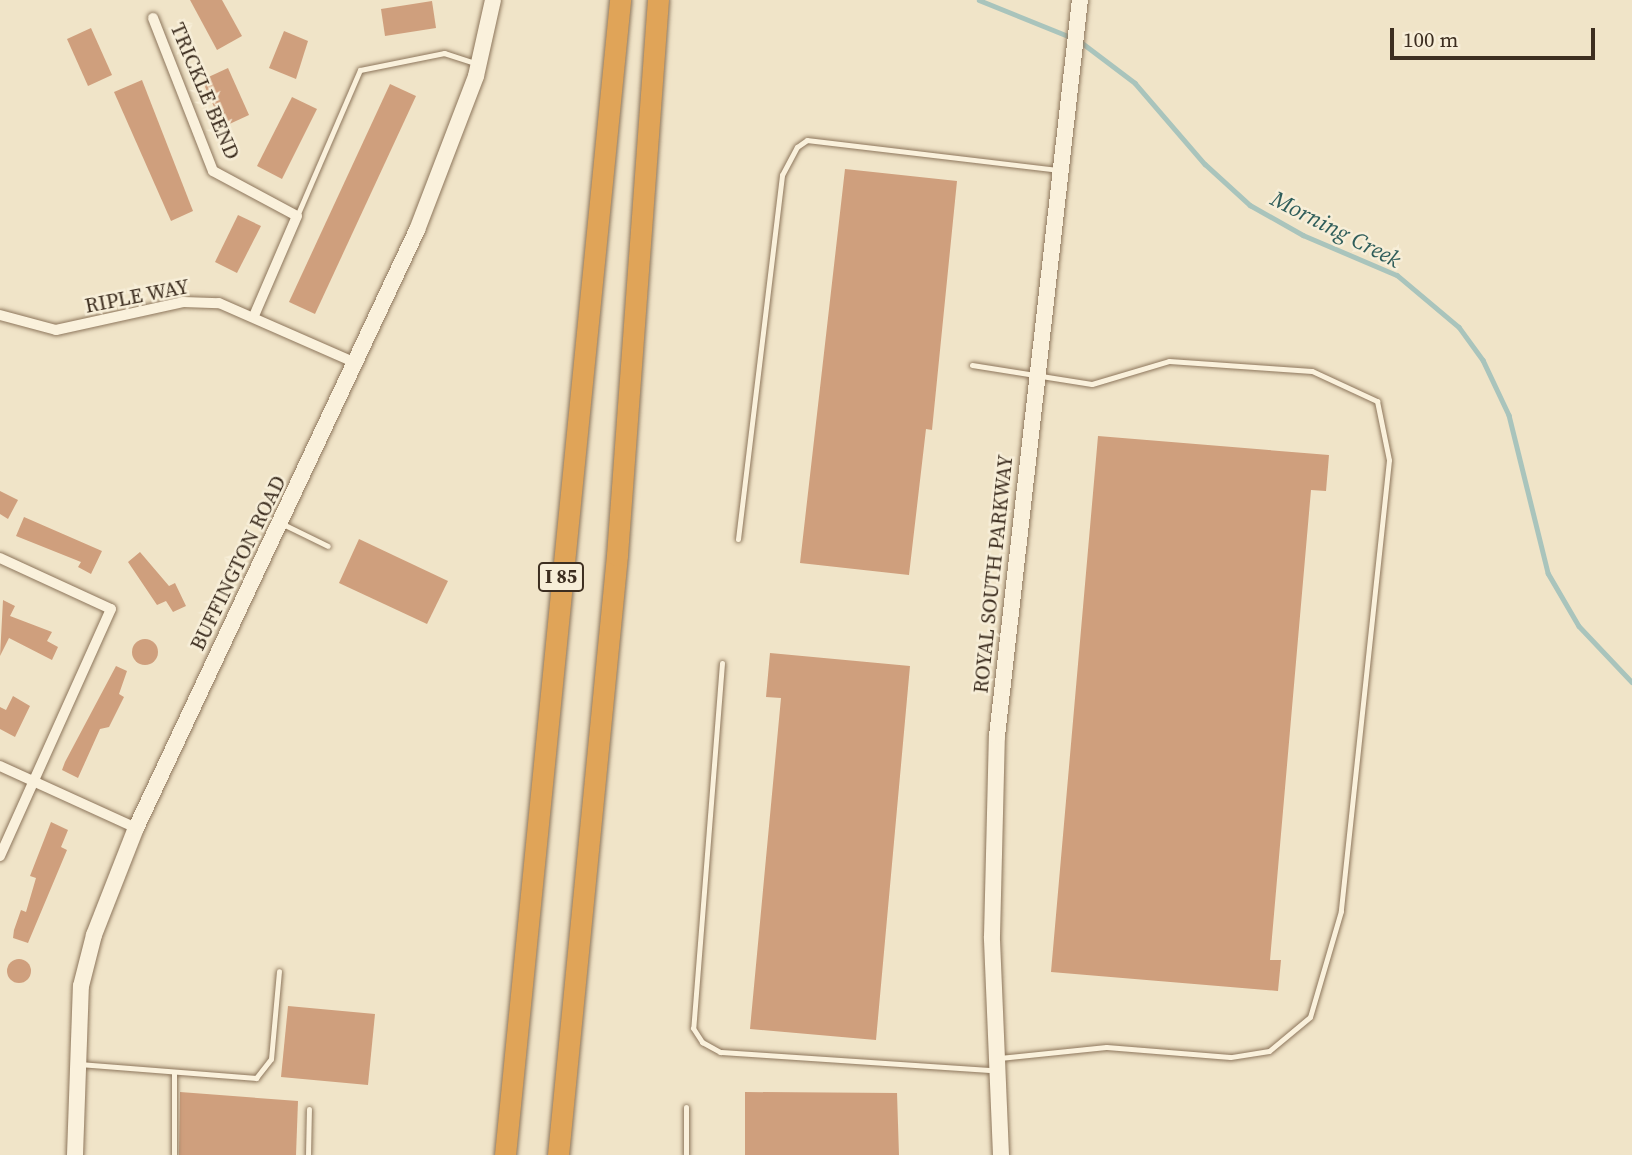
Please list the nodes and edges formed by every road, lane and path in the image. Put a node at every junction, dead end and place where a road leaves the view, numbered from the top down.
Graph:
1 (493, 0) edge
2 (620, 0) edge
3 (658, 0) edge
4 (1080, 0) edge
5 (153, 18) dead end
6 (479, 64) junction
7 (1060, 170) junction
8 (297, 216) junction
9 (0, 316) edge
10 (254, 316) junction
11 (356, 363) junction
12 (972, 365) dead end
13 (1036, 377) junction
14 (281, 523) junction
15 (738, 539) dead end
16 (328, 546) dead end
17 (0, 558) edge
18 (722, 663) dead end
19 (0, 766) edge
20 (31, 780) junction
21 (136, 828) junction
22 (0, 856) edge
23 (279, 971) dead end
24 (76, 1063) junction
25 (997, 1064) junction
26 (174, 1072) junction
27 (686, 1107) dead end
28 (309, 1109) dead end
29 (75, 1155) edge
30 (174, 1155) edge
31 (308, 1155) edge
32 (505, 1155) edge
33 (558, 1155) edge
34 (686, 1155) edge
35 (1001, 1155) edge

1 - 6 street, BUFFINGTON ROAD
2 - 32 highway, I 85
3 - 33 highway, I 85
4 - 7 street, ROYAL SOUTH PARKWAY
5 - 8 street, TRICKLE BEND
6 - 8 lane
6 - 11 street, BUFFINGTON ROAD
7 - 13 street, ROYAL SOUTH PARKWAY
7 - 15 lane
8 - 10 street
9 - 10 street, RIPLE WAY
10 - 11 street, RIPLE WAY
11 - 14 street, BUFFINGTON ROAD
12 - 13 lane
13 - 25 street, ROYAL SOUTH PARKWAY
13 - 25 lane
14 - 16 lane
14 - 21 street, BUFFINGTON ROAD
17 - 20 street
18 - 25 lane
19 - 20 street
20 - 21 street
20 - 22 street
21 - 24 street, BUFFINGTON ROAD
23 - 26 lane
24 - 26 lane
24 - 29 street, BUFFINGTON ROAD
25 - 35 street, ROYAL SOUTH PARKWAY
26 - 30 lane
27 - 34 lane
28 - 31 lane

